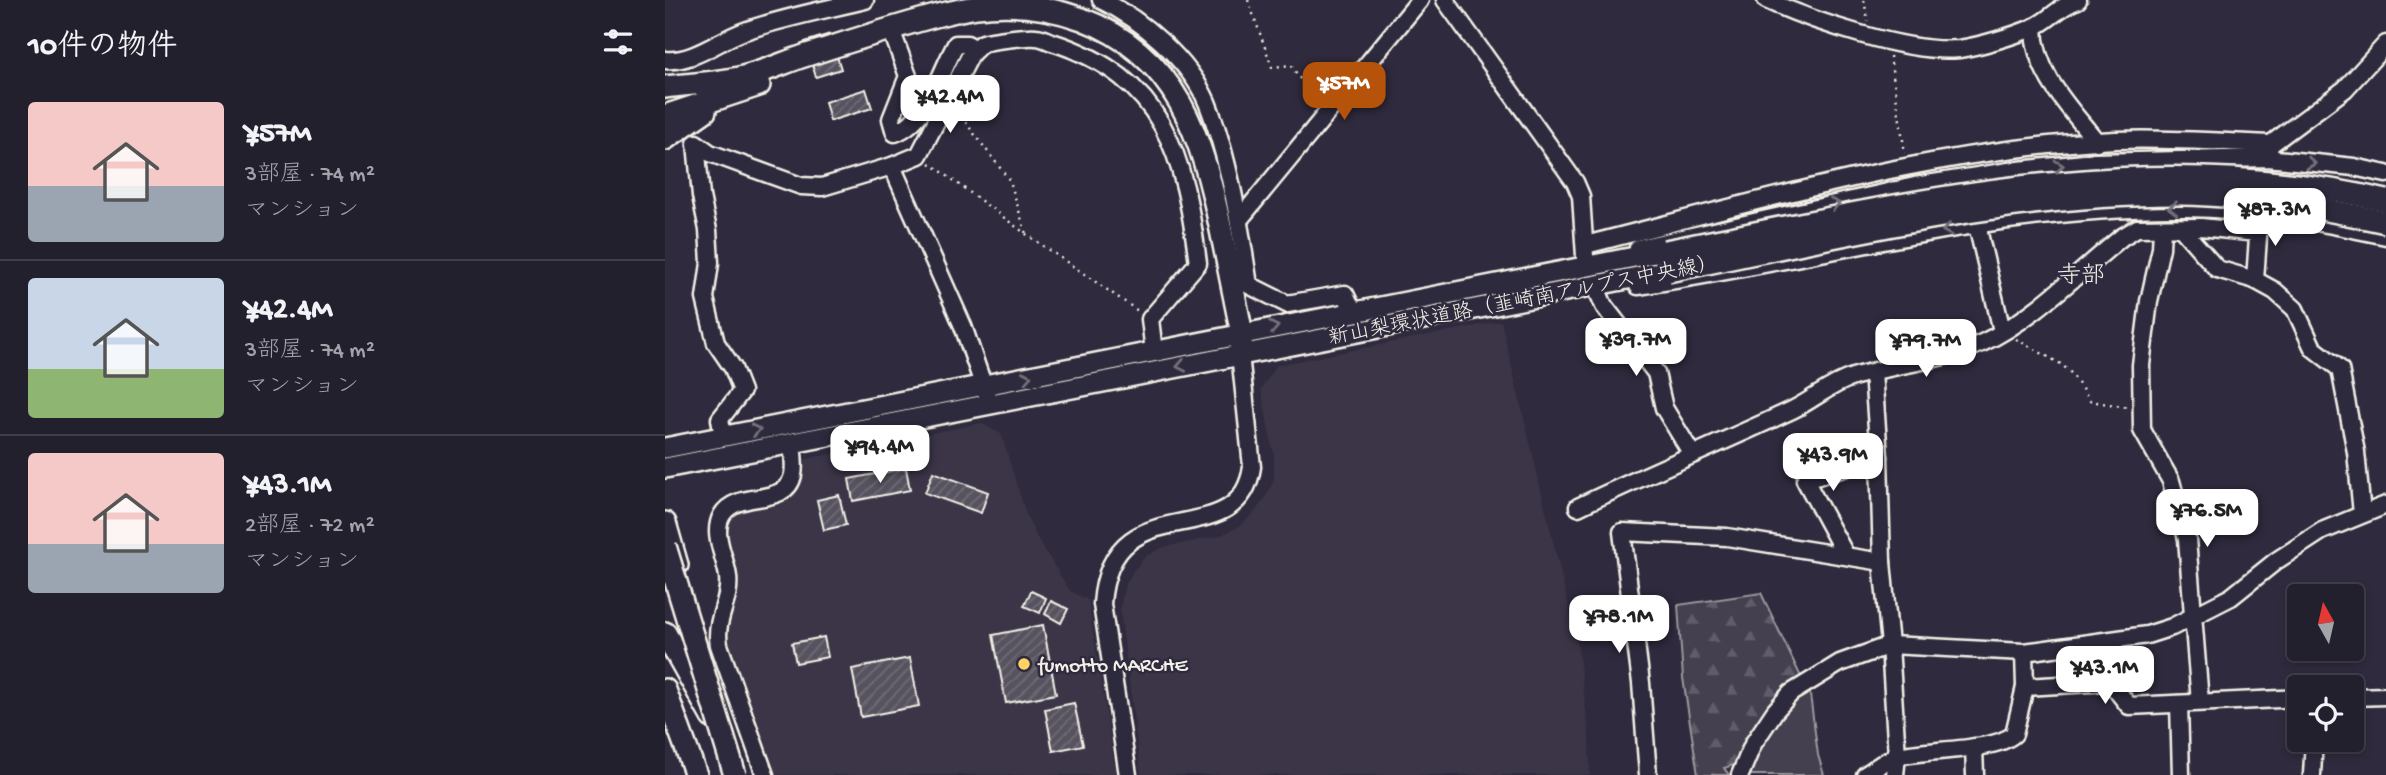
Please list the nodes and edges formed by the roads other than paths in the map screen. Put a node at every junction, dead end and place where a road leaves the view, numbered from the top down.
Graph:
1 (865, 0) edge
2 (1101, 0) edge
3 (1420, 0) edge
4 (1445, 0) edge
5 (1766, 0) edge
6 (2069, 2) edge
7 (2034, 27) junction
8 (893, 35) junction
9 (2386, 44) edge
10 (976, 49) junction
11 (669, 71) edge
12 (742, 84) junction
13 (665, 102) edge
14 (665, 116) edge
15 (665, 139) edge
16 (2097, 142) junction
17 (2269, 151) junction
18 (892, 166) junction
19 (2386, 174) edge
20 (2386, 201) edge
21 (2260, 213) junction
22 (1239, 220) junction
23 (2386, 222) edge
24 (1977, 225) junction
25 (2181, 228) junction
26 (2162, 229) junction
27 (2257, 233) junction
28 (2386, 236) edge
29 (1585, 253) junction
30 (1666, 261) junction
31 (2255, 280) junction
32 (1459, 291) junction
33 (1598, 292) junction
34 (1354, 312) junction
35 (1416, 320) junction
36 (2003, 331) junction
37 (1237, 341) junction
38 (1154, 352) junction
39 (1874, 372) junction
40 (986, 395) junction
41 (723, 437) junction
42 (792, 443) junction
43 (665, 448) edge
44 (1692, 454) junction
45 (1879, 457) junction
46 (665, 468) edge
47 (2386, 505) edge
48 (1579, 508) dead end
49 (2362, 514) junction
50 (665, 523) edge
51 (665, 547) edge
52 (1845, 554) junction
53 (1882, 562) junction
54 (665, 577) edge
55 (2195, 616) junction
56 (665, 633) edge
57 (1890, 645) junction
58 (2024, 652) junction
59 (2025, 687) junction
60 (665, 690) edge
61 (2386, 696) edge
62 (2364, 697) edge
63 (711, 698) junction
64 (2287, 698) edge
65 (2200, 702) junction
66 (2179, 704) junction
67 (1974, 747) junction
68 (2313, 752) edge
69 (1896, 756) junction
70 (696, 775) edge
71 (734, 775) edge
72 (741, 775) edge
73 (765, 775) edge
74 (1128, 775) edge
75 (1648, 775) edge
76 (1739, 775) edge
77 (1865, 775) edge
78 (1895, 775) edge
79 (1975, 775) edge
80 (2181, 775) edge
81 (2312, 775) edge

1 - 11 street
2 - 22 street
3 - 22 street
4 - 29 street
5 - 7 street
6 - 7 street
7 - 16 street
8 - 10 street
8 - 12 highway
8 - 37 highway
9 - 17 street
10 - 18 street
10 - 38 street
11 - 12 highway
12 - 13 highway
12 - 14 highway
12 - 15 highway
16 - 17 street
16 - 29 street
17 -> 19 street
17 - 21 street
29 -> 17 street
18 - 40 street
18 - 41 street
20 - 30 highway, 新山梨環状道路（韮崎南アルプス中央線）, bridge
21 -> 24 street
21 - 27 street
21 - 28 street
22 - 34 street
23 - 30 highway, 新山梨環状道路（韮崎南アルプス中央線）, bridge
24 -> 33 street
24 - 36 street
25 - 26 street
25 - 27 street
25 - 31 street
26 - 36 street
26 - 55 street
27 - 31 street
29 - 32 street
30 - 32 main road, 新山梨環状道路（韮崎南アルプス中央線）
30 - 35 main road, 新山梨環状道路（韮崎南アルプス中央線）
31 - 49 street
32 - 34 main road, 新山梨環状道路（韮崎南アルプス中央線）
33 - 35 street
33 - 44 street
37 -> 34 main road, 新山梨環状道路（韮崎南アルプス中央線）
35 - 37 main road, 新山梨環状道路（韮崎南アルプス中央線）
36 - 39 street
37 - 38 main road, 新山梨環状道路（韮崎南アルプス中央線）
37 -> 40 main road, 新山梨環状道路（韮崎南アルプス中央線）
37 - 74 street
40 -> 38 main road, 新山梨環状道路（韮崎南アルプス中央線）
39 - 44 street
39 - 45 street
41 -> 40 main road, 新山梨環状道路（韮崎南アルプス中央線）
40 - 42 main road, 新山梨環状道路（韮崎南アルプス中央線）
41 - 43 main road, 新山梨環状道路（韮崎南アルプス中央線）
42 - 46 main road, 新山梨環状道路（韮崎南アルプス中央線）
42 - 73 street
44 - 48 street
45 - 52 street
45 - 53 street
47 - 49 street
49 - 55 street
50 - 63 highway, bridge
51 - 63 highway, bridge
52 - 53 street
52 - 75 street
53 - 57 street
54 - 71 highway, bridge
55 - 58 street
55 - 65 street
56 - 72 highway
57 - 58 street
57 - 69 street
57 - 76 street
58 - 59 street
59 - 66 street
59 - 67 street
60 - 70 highway
61 - 62 street
63 - 71 highway, bridge
64 - 65 street
65 - 66 street
66 - 80 street
67 - 69 street
67 - 79 street
68 - 81 street
69 - 77 street
69 - 78 street

